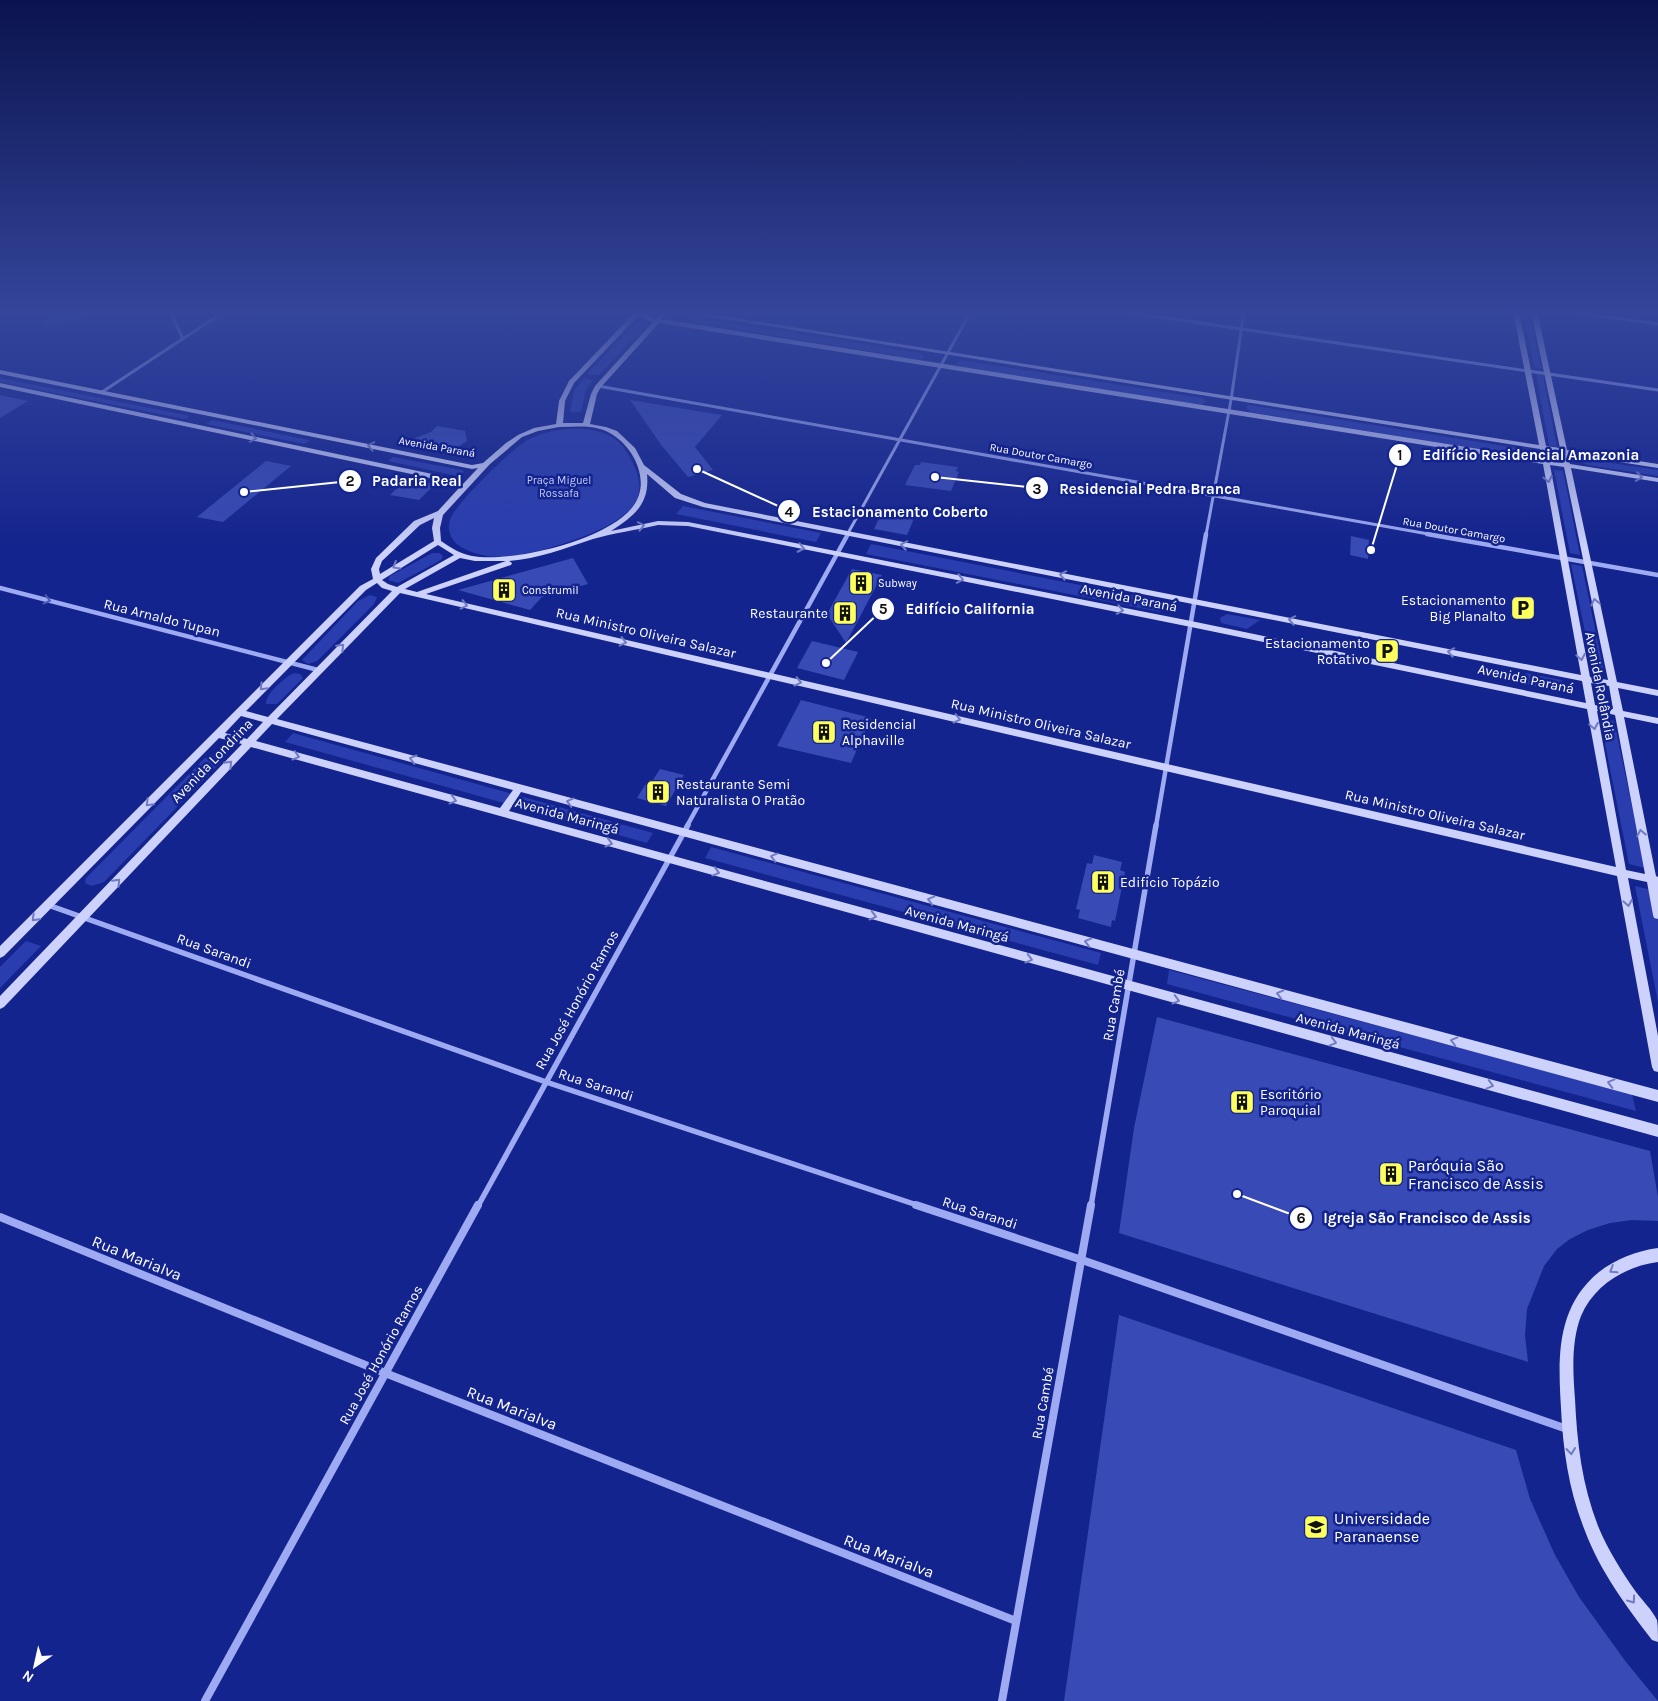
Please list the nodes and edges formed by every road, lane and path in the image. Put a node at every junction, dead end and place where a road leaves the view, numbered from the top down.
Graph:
1 (25, 390) edge
2 (94, 390) edge
3 (567, 390) edge
4 (596, 390) edge
5 (622, 390) edge
6 (926, 390) edge
7 (1096, 390) edge
8 (1171, 390) edge
9 (1232, 390) edge
10 (1532, 390) edge
11 (1550, 390) edge
12 (102, 392) joint
13 (1231, 400) junction
14 (1229, 411) junction
15 (208, 414) junction
16 (192, 426) junction
17 (559, 426) junction
18 (586, 426) junction
19 (899, 440) junction
20 (1542, 448) junction
21 (389, 450) junction
22 (1563, 451) junction
23 (1544, 462) junction
24 (374, 463) junction
25 (487, 465) junction
26 (1567, 465) junction
27 (641, 466) junction
28 (1658, 466) edge
29 (1658, 480) edge
30 (464, 489) junction
31 (1214, 496) junction
32 (442, 512) junction
33 (847, 534) junction
34 (594, 537) junction
35 (438, 542) junction
36 (460, 555) junction
37 (836, 555) junction
38 (1562, 557) junction
39 (524, 558) junction
40 (1586, 562) junction
41 (1658, 574) edge
42 (376, 578) junction
43 (0, 588) edge
44 (398, 590) junction
45 (417, 594) junction
46 (1194, 600) junction
47 (1191, 624) junction
48 (288, 662) junction
49 (318, 670) junction
50 (770, 676) junction
51 (1584, 678) junction
52 (1613, 684) junction
53 (1658, 693) edge
54 (1590, 707) junction
55 (239, 712) junction
56 (1618, 713) junction
57 (271, 721) junction
58 (1658, 722) edge
59 (217, 734) junction
60 (249, 743) junction
61 (1166, 767) junction
62 (519, 788) junction
63 (502, 813) junction
64 (684, 833) junction
65 (669, 860) junction
66 (1622, 873) junction
67 (1654, 880) edge
68 (48, 905) junction
69 (1658, 915) edge
70 (83, 917) junction
71 (0, 953) edge
72 (1135, 955) junction
73 (1129, 987) junction
74 (0, 1004) edge
75 (1658, 1067) edge
76 (546, 1082) junction
77 (1658, 1096) edge
78 (1658, 1131) edge
79 (0, 1217) edge
80 (1658, 1255) edge
81 (1082, 1260) junction
82 (386, 1373) junction
83 (1569, 1430) junction
84 (1016, 1621) junction
85 (1658, 1634) edge
86 (205, 1701) edge
87 (1002, 1701) edge

1 - 16 street
2 - 12 street, Avenida Paraná
3 - 17 street
4 - 18 street
5 - 19 street, Rua Doutor Camargo
6 - 19 street, Rua José Honório Ramos
7 - 14 street
8 - 13 street
9 - 13 street, Rua Cambé
10 - 20 street, Avenida Rolândia
11 - 22 street, Avenida Rolândia
12 - 15 street, Avenida Paraná
13 - 14 street, Rua Cambé
13 - 20 street
14 - 23 street
14 - 31 street, Rua Cambé
15 - 16 street
21 -> 15 street, Avenida Paraná
16 -> 24 street
17 - 18 street
17 - 25 street
18 - 27 street
19 - 31 street, Rua Doutor Camargo
19 - 33 street, Rua José Honório Ramos
20 - 22 street
20 - 23 street, Avenida Rolândia
21 - 24 street
21 - 25 street, Avenida Paraná
22 - 26 street, Avenida Rolândia
22 - 28 street
23 - 26 street
23 -> 38 street, Avenida Rolândia
24 - 30 street
25 - 30 street
26 -> 29 street
26 - 40 street, Avenida Rolândia
27 - 33 street, Avenida Paraná
27 - 34 street
30 - 32 street
31 - 38 street, Rua Doutor Camargo
31 - 46 street, Rua Cambé
32 - 35 street
32 - 42 street
33 - 37 street, Rua José Honório Ramos
46 -> 33 street, Avenida Paraná
34 -> 37 street, Avenida Paraná
34 - 39 street
35 - 36 street
35 -> 42 street, Avenida Londrina
36 - 39 street
36 - 44 street, Avenida Londrina
37 -> 47 street, Avenida Paraná
37 - 50 street, Rua José Honório Ramos
38 - 40 street, Rua Doutor Camargo
38 -> 51 street, Avenida Rolândia
39 - 45 street
40 - 41 street, Rua Doutor Camargo
52 -> 40 street, Avenida Rolândia
42 - 44 street, Rua Ministro Oliveira Salazar
42 - 48 street, Avenida Londrina
43 -> 48 street, Rua Arnaldo Tupan
44 - 45 street, Rua Ministro Oliveira Salazar
49 -> 44 street, Avenida Londrina
45 -> 50 street, Rua Ministro Oliveira Salazar
46 - 47 street, Rua Cambé
51 -> 46 street, Avenida Paraná
47 - 54 street, Avenida Paraná
47 - 61 street, Rua Cambé
48 - 49 street, Rua Arnaldo Tupan
48 -> 55 street, Avenida Londrina
49 - 57 street, Avenida Londrina
50 -> 61 street, Rua Ministro Oliveira Salazar
50 - 64 street, Rua José Honório Ramos
51 - 52 street, Avenida Paraná
51 - 54 street, Avenida Rolândia
52 - 53 street, Avenida Paraná
52 - 56 street, Avenida Rolândia
54 - 56 street, Avenida Paraná
54 -> 66 street, Avenida Rolândia
55 - 57 street, Avenida Maringá
55 - 59 street, Avenida Londrina
56 - 58 street, Avenida Paraná
67 -> 56 street, Avenida Rolândia
57 - 60 street, Avenida Londrina
62 -> 57 street, Avenida Maringá
59 - 60 street, Avenida Maringá
59 -> 68 street, Avenida Londrina
60 -> 63 street, Avenida Maringá
70 -> 60 street, Avenida Londrina
61 - 66 street, Rua Ministro Oliveira Salazar
61 - 72 street, Rua Cambé
62 - 63 street
64 -> 62 street, Avenida Maringá
63 -> 65 street, Avenida Maringá
64 - 65 street, Rua José Honório Ramos
72 -> 64 street, Avenida Maringá
65 -> 73 street, Avenida Maringá
65 - 76 street, Rua José Honório Ramos
66 - 67 street, Rua Ministro Oliveira Salazar
66 -> 75 street, Avenida Rolândia
67 - 69 street, Avenida Rolândia
68 - 70 street, Rua Sarandi
68 -> 71 street, Avenida Londrina
70 - 74 street, Avenida Londrina
70 - 76 street, Rua Sarandi
72 - 73 street, Rua Cambé
77 -> 72 street, Avenida Maringá
73 -> 78 street, Avenida Maringá
73 - 81 street, Rua Cambé
76 - 81 street, Rua Sarandi
76 - 82 street, Rua José Honório Ramos
79 - 82 street, Rua Marialva
80 -> 83 street
81 - 83 street, Rua Sarandi
81 - 84 street, Rua Cambé
82 - 84 street, Rua Marialva
82 - 86 street, Rua José Honório Ramos
83 -> 85 street
84 - 87 street, Rua Cambé

